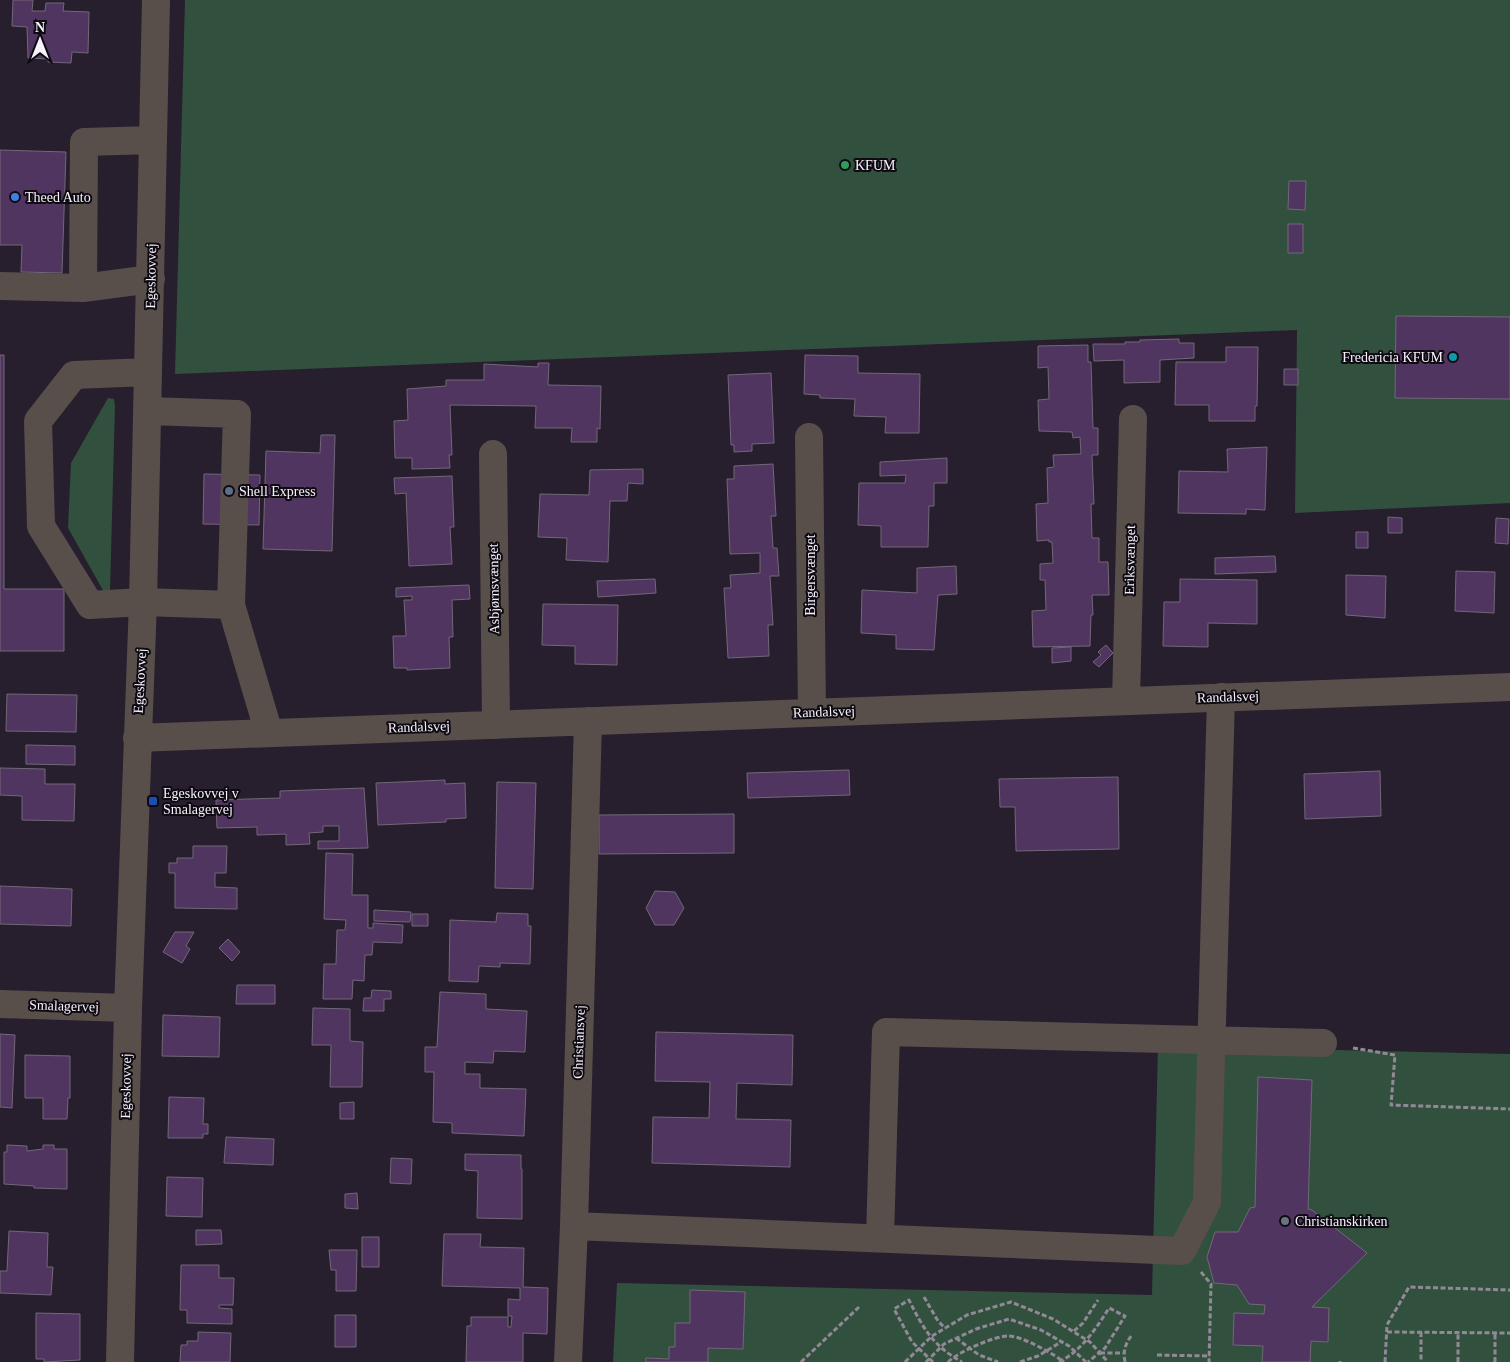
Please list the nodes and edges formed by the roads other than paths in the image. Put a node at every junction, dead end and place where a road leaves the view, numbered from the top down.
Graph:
1 (156, 0) edge
2 (154, 140) junction
3 (150, 279) junction
4 (0, 286) edge
5 (83, 288) junction
6 (148, 372) junction
7 (148, 412) junction
8 (1133, 419) dead end
9 (809, 436) dead end
10 (493, 454) dead end
11 (143, 602) junction
12 (231, 605) junction
13 (1510, 687) edge
14 (1221, 698) junction
15 (1126, 701) junction
16 (812, 713) junction
17 (588, 721) junction
18 (496, 725) junction
19 (269, 733) junction
20 (137, 738) junction
21 (0, 1004) edge
22 (128, 1008) junction
23 (1211, 1040) junction
24 (1322, 1043) road end
25 (574, 1226) junction
26 (880, 1238) junction
27 (120, 1362) edge
28 (568, 1362) edge

1 - 2 street, Egeskovvej
2 - 3 street, Egeskovvej
2 - 5 street
3 - 5 street
3 - 6 street, Egeskovvej
4 - 5 street
6 - 7 street, Egeskovvej
6 - 11 street
7 - 11 street, Egeskovvej
7 - 12 street
8 - 15 street, Eriksvænget
9 - 16 street, Birgersvænget
10 - 18 street, Asbjørnsvænget
11 - 12 street
11 - 20 street, Egeskovvej
12 - 19 street
13 - 14 street, Randalsvej
14 - 15 street, Randalsvej
14 - 23 street
15 - 16 street, Randalsvej
16 - 17 street, Randalsvej
17 - 18 street, Randalsvej
17 - 25 street, Christiansvej
18 - 19 street, Randalsvej
19 - 20 street, Randalsvej
20 - 22 street, Egeskovvej
21 - 22 street, Smalagervej
22 - 27 street, Egeskovvej
23 - 24 street
23 - 26 street
23 - 26 street
25 - 26 street
25 - 28 street, Christiansvej

